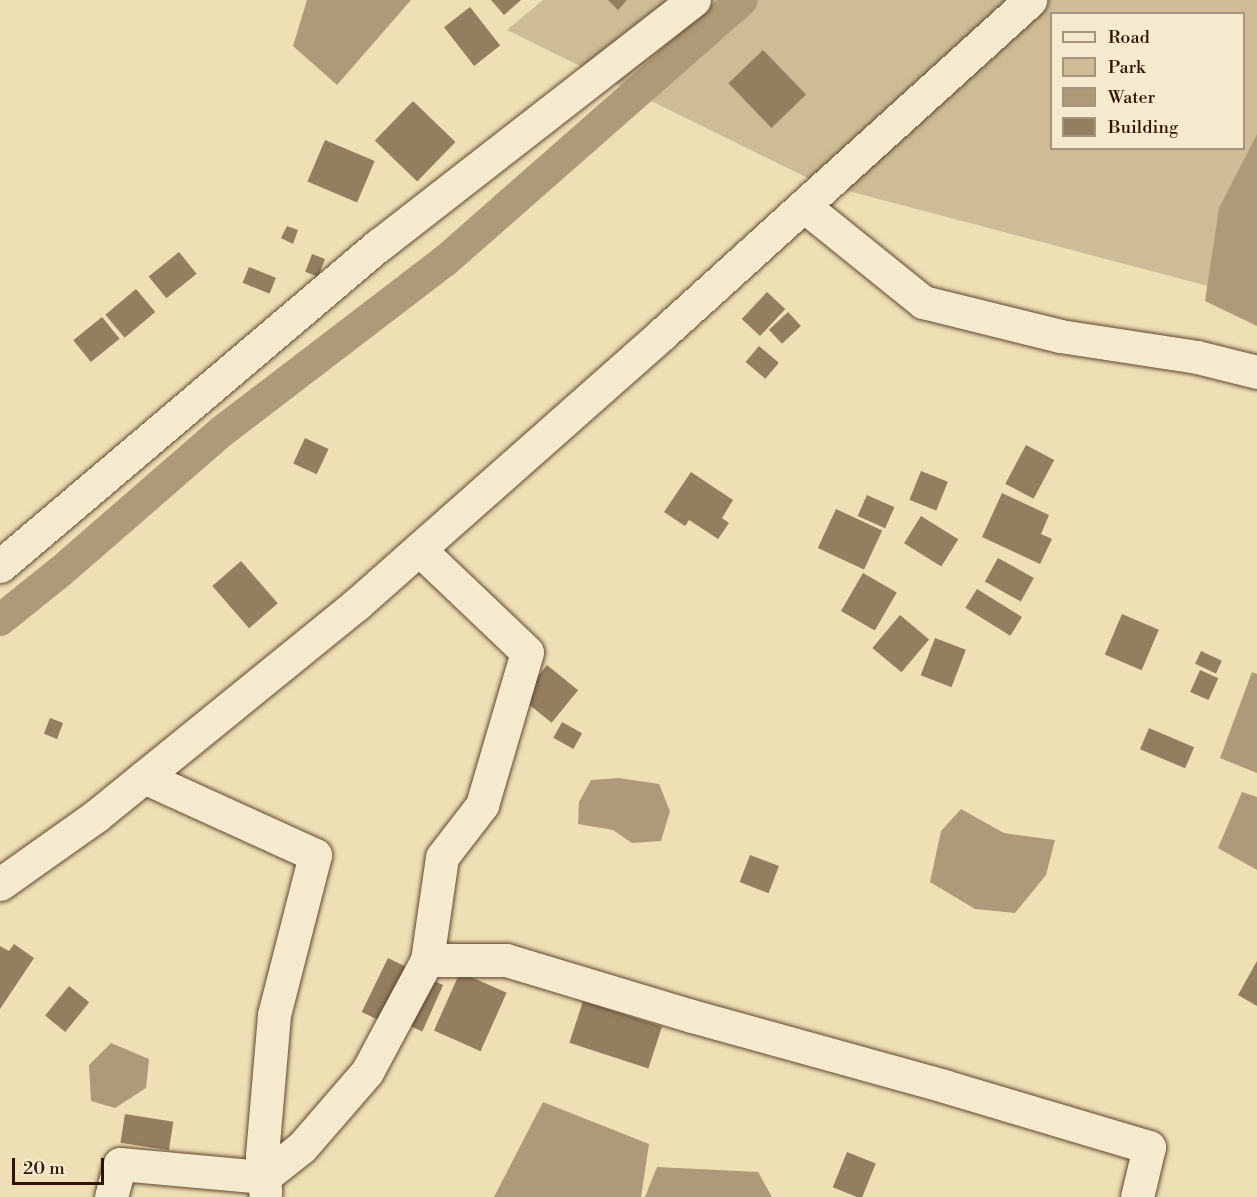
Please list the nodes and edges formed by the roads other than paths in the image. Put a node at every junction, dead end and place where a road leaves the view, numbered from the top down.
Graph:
1 (694, 0) edge
2 (1029, 0) edge
3 (804, 206) junction
4 (1257, 372) edge
5 (419, 549) junction
6 (0, 566) edge
7 (144, 777) junction
8 (0, 884) edge
9 (427, 960) junction
10 (265, 1187) edge
11 (111, 1197) edge
12 (1137, 1197) edge

1 - 6 street
2 - 3 street
3 - 4 street
3 - 5 street
5 - 7 street
5 - 9 street
7 - 8 street
7 - 10 street
9 - 10 street
9 - 12 street
10 - 11 street

